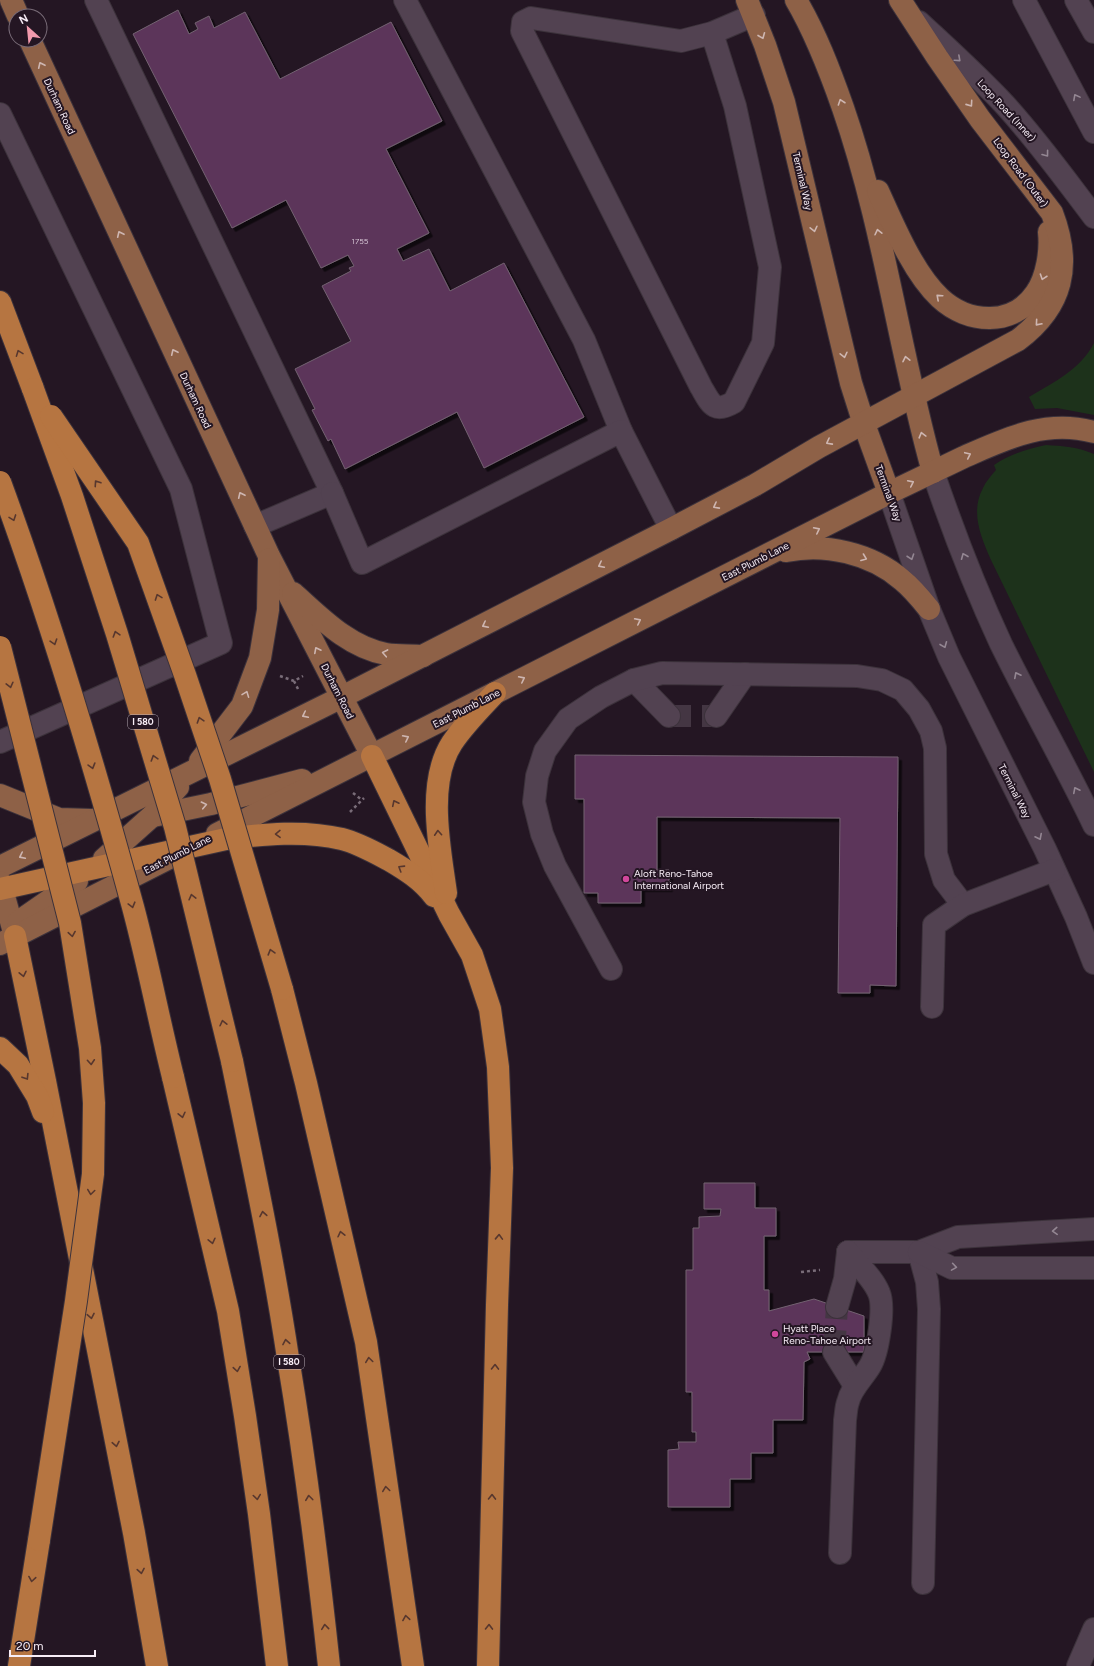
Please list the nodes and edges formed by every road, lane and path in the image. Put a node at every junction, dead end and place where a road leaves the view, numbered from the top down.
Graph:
1 (96, 0) edge
2 (405, 0) edge
3 (796, 0) edge
4 (1024, 0) edge
5 (1076, 0) edge
6 (905, 7) edge
7 (750, 8) edge
8 (1094, 32) edge
9 (712, 33) junction
10 (34, 48) edge
11 (0, 114) edge
12 (1094, 132) edge
13 (854, 139) junction
14 (1042, 197) junction
15 (1094, 217) edge
16 (0, 302) edge
17 (33, 389) junction
18 (914, 397) junction
19 (864, 424) junction
20 (621, 431) junction
21 (1094, 432) edge
22 (933, 472) junction
23 (0, 482) edge
24 (332, 493) junction
25 (889, 493) junction
26 (255, 526) junction
27 (671, 529) junction
28 (771, 554) junction
29 (269, 556) junction
30 (283, 585) junction
31 (929, 609) junction
32 (0, 648) edge
33 (424, 656) junction
34 (745, 674) junction
35 (277, 675) dead end
36 (634, 680) junction
37 (294, 681) dead end
38 (495, 693) junction
39 (340, 698) junction
40 (669, 716) dead end
41 (716, 716) dead end
42 (0, 742) edge
43 (372, 756) junction
44 (192, 771) junction
45 (351, 791) dead end
46 (0, 795) edge
47 (367, 796) dead end
48 (362, 800) junction
49 (350, 812) dead end
50 (152, 816) junction
51 (95, 820) junction
52 (1094, 825) edge
53 (189, 848) junction
54 (0, 867) edge
55 (94, 868) junction
56 (1054, 870) junction
57 (1, 887) edge
58 (963, 905) junction
59 (449, 914) junction
60 (7, 935) edge
61 (1094, 963) edge
62 (611, 969) dead end
63 (932, 1007) dead end
64 (0, 1048) edge
65 (60, 1154) junction
66 (1094, 1229) edge
67 (848, 1252) junction
68 (919, 1252) junction
69 (1094, 1268) edge
70 (837, 1307) tunnel mouth
71 (834, 1352) tunnel mouth
72 (856, 1386) junction
73 (840, 1553) dead end
74 (923, 1583) dead end
75 (1094, 1629) edge
76 (412, 1661) edge
77 (19, 1666) edge
78 (157, 1666) edge
79 (277, 1666) edge
80 (329, 1666) edge
81 (488, 1666) edge
82 (1078, 1666) edge

1 - 24 street
2 - 20 street
13 -> 3 main road
12 -> 4 street
5 - 8 street
6 -> 14 main road, Loop Road (Outer)
6 -> 15 street, Loop Road (Inner)
7 - 9 street
7 -> 19 main road, Terminal Way
9 - 9 street
26 -> 10 main road, Durham Road
11 - 42 street
14 -> 13 main road
18 -> 13 main road
14 -> 18 main road, Loop Road (Outer)
17 -> 16 highway, I 580
76 -> 17 highway, bridge
80 -> 17 highway, I 580, bridge
18 - 19 main road
22 -> 18 main road
19 - 25 main road, Terminal Way
19 -> 27 main road
20 - 24 street
20 - 27 street
22 -> 21 main road
25 -> 22 main road, East Plumb Lane
52 -> 22 street
23 -> 79 highway, bridge
24 - 26 street
28 -> 25 main road, East Plumb Lane
25 -> 31 street, Terminal Way
26 - 29 main road, Durham Road
27 -> 33 main road
28 -> 31 main road
38 -> 28 main road, East Plumb Lane
29 - 30 main road, Durham Road
44 -> 29 main road
33 -> 30 main road
39 -> 30 main road, Durham Road
31 -> 56 street, Terminal Way
32 -> 77 highway, bridge
33 - 39 main road
34 - 36 street
34 - 41 street
34 - 58 street
35 - 37 path
36 - 40 street
36 - 62 street
43 -> 38 main road, East Plumb Lane
59 -> 38 highway
39 - 43 main road, Durham Road
39 -> 44 main road
50 -> 43 main road
43 - 53 main road, East Plumb Lane
59 -> 43 highway
44 - 50 main road
44 - 51 main road
45 - 48 path
46 - 51 main road
47 - 48 path
48 - 49 path
50 - 51 main road
50 - 55 main road
51 -> 54 main road
53 - 55 highway
59 -> 53 highway
53 - 60 main road, East Plumb Lane
55 - 57 highway
55 - 60 main road
56 - 58 street
56 - 61 street, Terminal Way
57 - 60 main road
58 - 63 street
81 -> 59 highway
60 -> 65 highway
64 -> 65 highway
65 -> 78 highway
66 -> 68 street
67 - 68 street
67 - 70 street
67 - 72 street
68 -> 69 street
68 - 74 street
71 - 72 street
72 - 73 street
75 - 82 street

